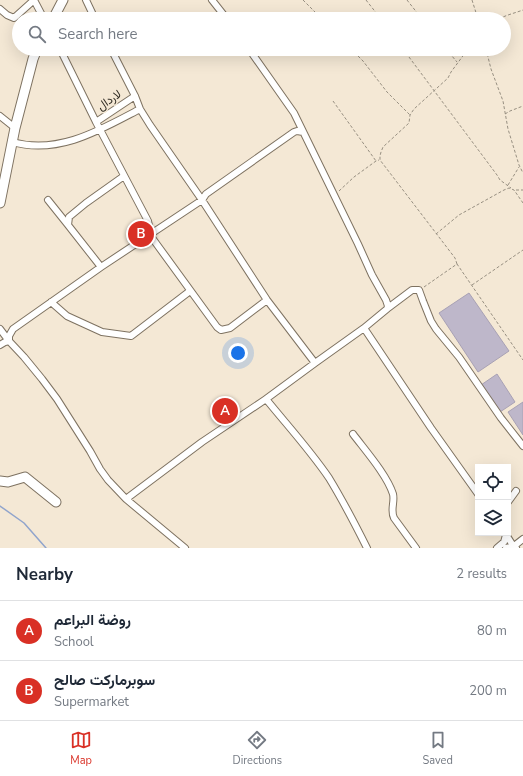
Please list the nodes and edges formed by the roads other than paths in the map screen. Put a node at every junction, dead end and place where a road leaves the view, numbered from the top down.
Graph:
1 (34, 0) edge
2 (63, 0) edge
3 (86, 0) edge
4 (212, 0) edge
5 (0, 9) edge
6 (21, 12) edge
7 (40, 12) edge
8 (57, 12) edge
9 (92, 12) edge
10 (221, 12) edge
11 (12, 17) edge
12 (34, 56) edge
13 (63, 56) edge
14 (115, 56) edge
15 (254, 56) edge
16 (135, 96) junction
17 (140, 109) junction
18 (0, 116) edge
19 (96, 122) junction
20 (298, 122) junction
21 (15, 128) junction
22 (100, 130) junction
23 (294, 132) junction
24 (303, 132) junction
25 (16, 143) junction
26 (124, 176) junction
27 (48, 200) dead end
28 (202, 200) junction
29 (0, 203) edge
30 (68, 224) junction
31 (150, 235) junction
32 (101, 267) junction
33 (190, 291) junction
34 (267, 300) junction
35 (51, 302) junction
36 (388, 308) junction
37 (364, 328) junction
38 (0, 330) edge
39 (9, 341) junction
40 (0, 345) edge
41 (315, 363) junction
42 (266, 399) junction
43 (353, 434) dead end
44 (523, 446) edge
45 (0, 481) edge
46 (475, 490) edge
47 (516, 491) dead end
48 (126, 499) junction
49 (509, 500) edge
50 (56, 502) dead end
51 (506, 536) edge
52 (507, 536) edge
53 (523, 539) edge
54 (515, 547) edge
55 (185, 548) edge
56 (367, 548) edge
57 (416, 548) edge
58 (497, 548) edge
59 (506, 548) edge

1 - 6 street
1 - 7 street
2 - 8 street
3 - 9 street
4 - 10 street
5 - 11 street
12 - 21 street
13 - 19 street
14 - 16 street
15 - 20 street
16 - 17 street
16 - 19 street, لاردال
17 - 22 street
17 - 28 street
18 - 21 street
19 - 22 street
20 - 23 street
20 - 24 street
21 - 25 street
22 - 25 street
22 - 26 street
23 - 24 street
23 - 28 street
24 - 36 street
25 - 29 street
26 - 30 street
26 - 31 street
27 - 30 street
28 - 31 street
28 - 34 street
30 - 32 street
31 - 32 street
31 - 33 street
32 - 35 street
33 - 34 street
33 - 35 street
34 - 41 street
35 - 39 street
36 - 37 street
36 - 44 street
37 - 41 street
37 - 46 street
38 - 39 street
39 - 40 street
39 - 48 street
41 - 42 street
42 - 48 street
42 - 56 street
43 - 57 street
45 - 50 street
47 - 49 street
48 - 55 street
51 - 58 street
52 - 54 street
53 - 54 street
54 - 59 street

